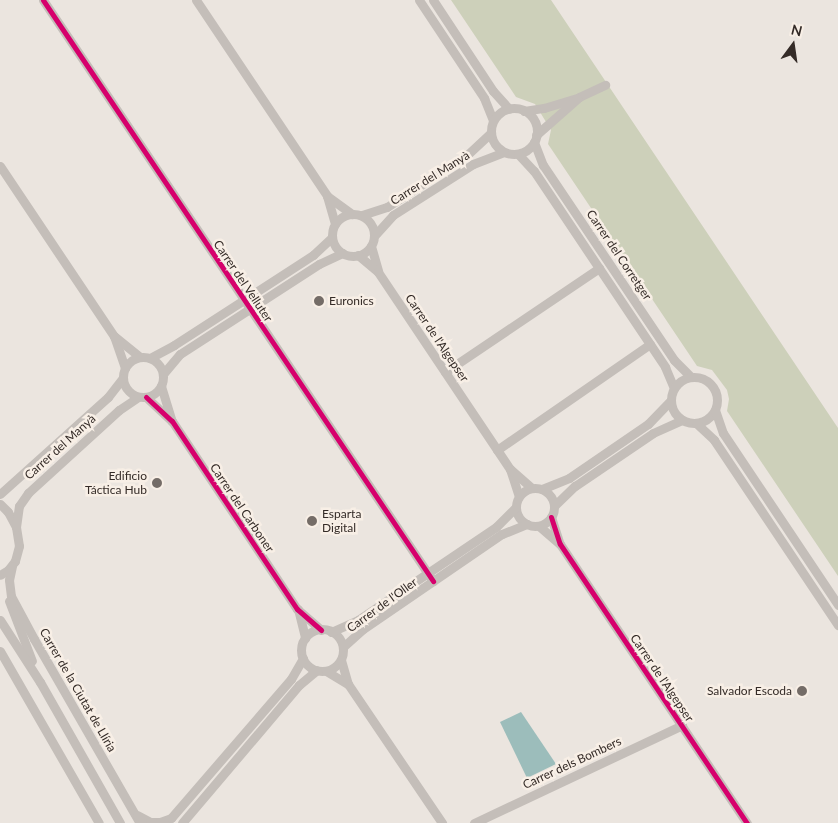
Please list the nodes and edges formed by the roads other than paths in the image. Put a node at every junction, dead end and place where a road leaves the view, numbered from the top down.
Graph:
1 (43, 0) edge
2 (196, 0) edge
3 (419, 0) edge
4 (433, 0) edge
5 (605, 85) dead end
6 (579, 97) junction
7 (509, 109) junction
8 (524, 111) junction
9 (494, 120) junction
10 (491, 134) junction
11 (535, 139) junction
12 (504, 152) junction
13 (518, 154) junction
14 (0, 166) edge
15 (327, 196) junction
16 (352, 214) junction
17 (362, 215) junction
18 (335, 224) junction
19 (374, 235) junction
20 (332, 237) junction
21 (372, 246) junction
22 (343, 253) junction
23 (358, 255) junction
24 (599, 268) junction
25 (378, 272) junction
26 (244, 300) junction
27 (250, 309) junction
28 (114, 336) junction
29 (650, 344) junction
30 (140, 357) junction
31 (150, 358) junction
32 (445, 372) junction
33 (124, 373) junction
34 (163, 374) junction
35 (690, 377) junction
36 (161, 386) junction
37 (674, 388) junction
38 (142, 397) junction
39 (670, 401) junction
40 (715, 410) junction
41 (682, 420) junction
42 (172, 421) junction
43 (696, 423) junction
44 (497, 450) junction
45 (510, 468) junction
46 (537, 489) junction
47 (0, 494) edge
48 (519, 496) junction
49 (0, 504) edge
50 (554, 506) junction
51 (516, 507) junction
52 (551, 517) junction
53 (527, 524) junction
54 (538, 526) junction
55 (16, 527) junction
56 (560, 544) junction
57 (7, 570) edge
58 (427, 573) junction
59 (433, 581) junction
60 (838, 605) edge
61 (298, 609) junction
62 (0, 620) edge
63 (838, 625) edge
64 (321, 630) junction
65 (331, 632) junction
66 (306, 638) junction
67 (343, 647) junction
68 (0, 651) edge
69 (303, 658) junction
70 (341, 660) junction
71 (322, 671) junction
72 (40, 682) junction
73 (348, 684) junction
74 (682, 725) junction
75 (135, 814) junction
76 (173, 820) edge
77 (99, 823) edge
78 (120, 823) edge
79 (140, 823) edge
80 (182, 823) edge
81 (442, 823) edge
82 (474, 823) edge
83 (747, 823) edge

1 - 26 street, Carrer del Velluter
2 - 15 street
3 - 9 street
4 - 7 street
5 - 6 street
6 - 8 street
6 - 11 street
7 - 8 street
7 - 9 street
8 - 11 street
9 - 10 street
10 - 12 street
10 - 17 street, Carrer del Manyà
11 - 13 street
11 - 35 street, Carrer del Corretger
12 - 13 street
12 - 19 street, Carrer del Manyà
13 - 24 street, Carrer del Corretger
14 - 28 street
15 - 16 street
15 - 18 street
16 - 17 street
16 - 18 street
17 - 19 street
18 - 20 street
19 - 21 street
20 - 22 street
20 - 26 street
21 - 23 street
21 - 25 street
22 - 23 street
22 - 27 street
23 - 25 street
24 - 29 street, Carrer del Corretger
24 - 32 street
25 - 32 street, Carrer de l'Algepser
26 - 27 street, Carrer del Velluter
26 - 31 street
27 - 34 street
27 - 58 street, Carrer del Velluter
28 - 30 street
28 - 33 street
29 - 37 street, Carrer del Corretger
29 - 44 street
30 - 31 street
30 - 33 street
31 - 34 street
32 - 44 street, Carrer de l'Algepser
33 - 38 street
33 - 47 street, Carrer del Manyà
34 - 36 street
35 - 37 street
35 - 40 street
36 - 38 street
36 - 42 street, Carrer del Carboner
37 - 39 street
38 - 42 street, Carrer del Carboner
38 - 55 street, Carrer del Manyà
39 - 41 street
39 - 46 street
40 - 43 street
40 - 60 street
41 - 43 street
41 - 50 street
42 - 61 street, Carrer del Carboner
43 - 63 street
44 - 45 street, Carrer de l'Algepser
45 - 46 street
45 - 48 street
46 - 48 street
46 - 50 street
48 - 51 street
49 - 55 street, Carrer de la Ciutat de Llíria
50 - 52 street
51 - 53 street
51 - 58 street, Carrer de l'Oller
52 - 54 street
52 - 56 street
53 - 54 street
53 - 59 street, Carrer de l'Oller
54 - 56 street
55 - 57 street, Carrer de la Ciutat de Llíria
56 - 74 street, Carrer de l'Algepser
57 - 72 street, Carrer de la Ciutat de Llíria
57 - 75 street, Carrer de la Ciutat de Llíria
58 - 59 street, Carrer de l'Oller
58 - 65 street, Carrer de l'Oller
59 - 67 street, Carrer de l'Oller
61 - 64 street, Carrer del Carboner
61 - 66 street, Carrer del Carboner
62 - 72 street, Carrer de la Ciutat de Llíria
64 - 65 street
64 - 66 street
65 - 67 street
66 - 69 street
67 - 70 street
68 - 77 street
69 - 71 street
69 - 76 street
70 - 71 street
70 - 73 street
71 - 73 street
71 - 80 street
72 - 78 street, Carrer de la Ciutat de Llíria
73 - 81 street
74 - 82 street, Carrer dels Bombers
74 - 83 street, Carrer de l'Algepser
75 - 76 street
75 - 79 street, Carrer de la Ciutat de Llíria

